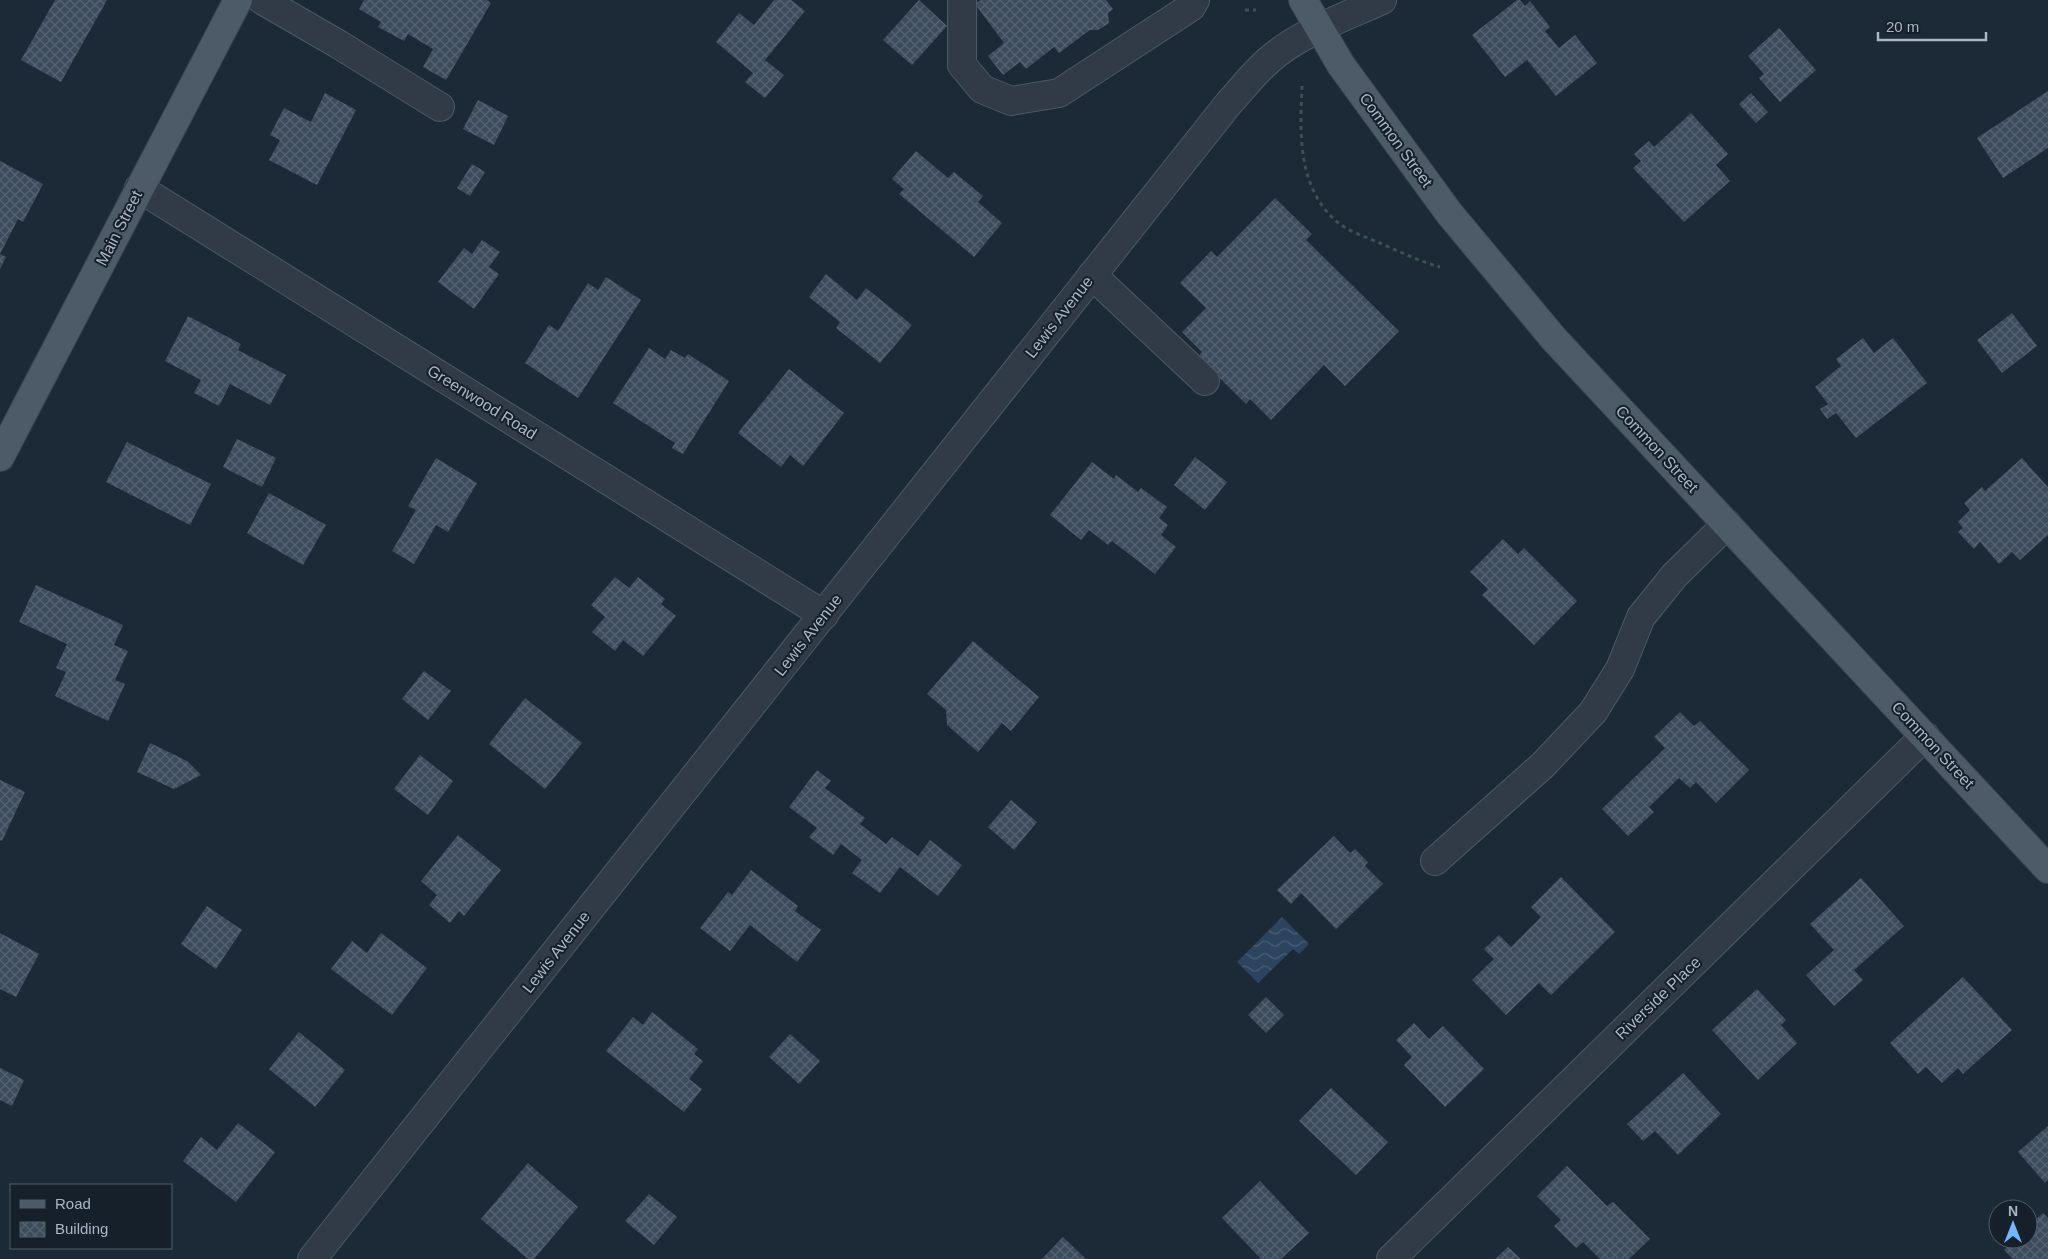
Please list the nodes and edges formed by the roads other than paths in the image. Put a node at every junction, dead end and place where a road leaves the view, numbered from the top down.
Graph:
1 (238, 0) edge
2 (262, 0) edge
3 (962, 0) edge
4 (1195, 0) edge
5 (1302, 0) edge
6 (1382, 0) edge
7 (1320, 28) junction
8 (440, 107) dead end
9 (139, 188) junction
10 (1092, 275) junction
11 (1205, 381) dead end
12 (0, 457) edge
13 (1727, 524) junction
14 (824, 615) junction
15 (1925, 736) junction
16 (1435, 860) dead end
17 (2048, 869) edge
18 (312, 1259) edge
19 (1391, 1259) edge

1 - 9 main road, Main Street
2 - 8 street
3 - 4 street
5 - 7 main road, Common Street
6 - 7 street, Lewis Avenue
7 - 10 street, Lewis Avenue
7 - 13 main road, Common Street
9 - 12 main road, Main Street
9 - 14 street, Greenwood Road
10 - 11 street
10 - 14 street, Lewis Avenue
13 - 15 main road, Common Street
13 - 16 street
14 - 18 street, Lewis Avenue
15 - 17 main road, Common Street
15 - 19 street, Riverside Place

